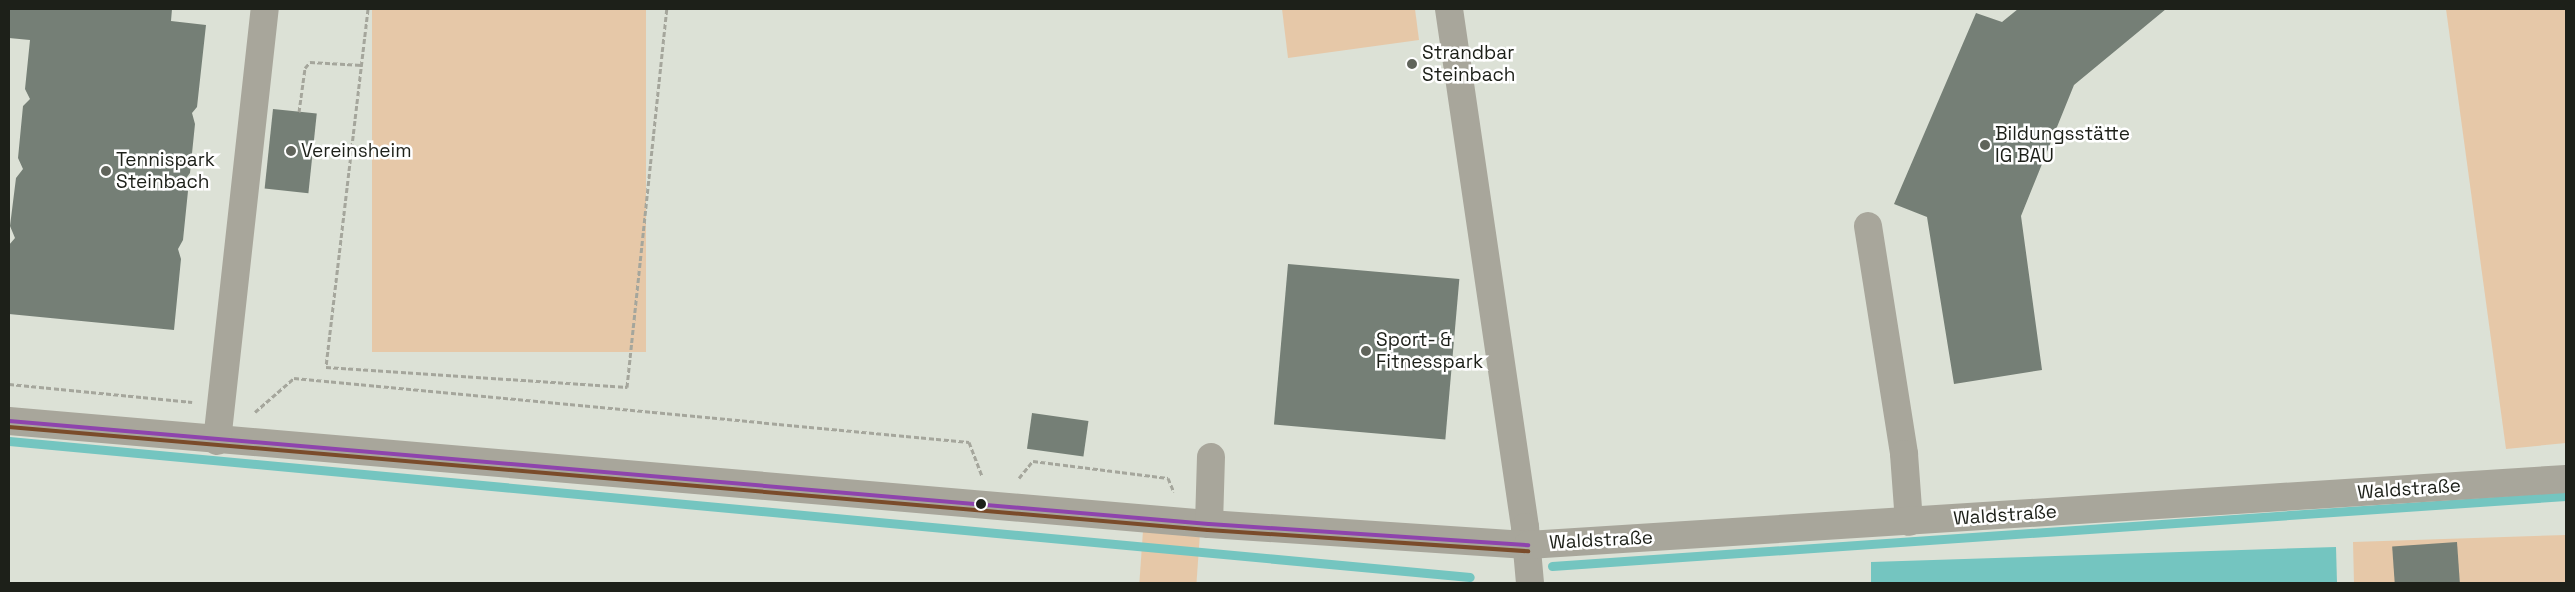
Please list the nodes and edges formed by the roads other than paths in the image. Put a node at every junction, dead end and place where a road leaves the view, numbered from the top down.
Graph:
1 (265, 9) edge
2 (1449, 9) edge
3 (1868, 226) dead end
4 (9, 421) edge
5 (219, 441) junction
6 (1211, 457) dead end
7 (2566, 479) edge
8 (1909, 522) junction
9 (1209, 524) junction
10 (1528, 544) junction
11 (1530, 583) edge

1 - 5 street
2 - 10 street
3 - 8 street
4 - 5 street, Waldstraße
5 - 9 street, Waldstraße
6 - 9 street
7 - 8 street, Waldstraße
8 - 10 street, Waldstraße
9 - 10 street, Waldstraße
10 - 11 street

